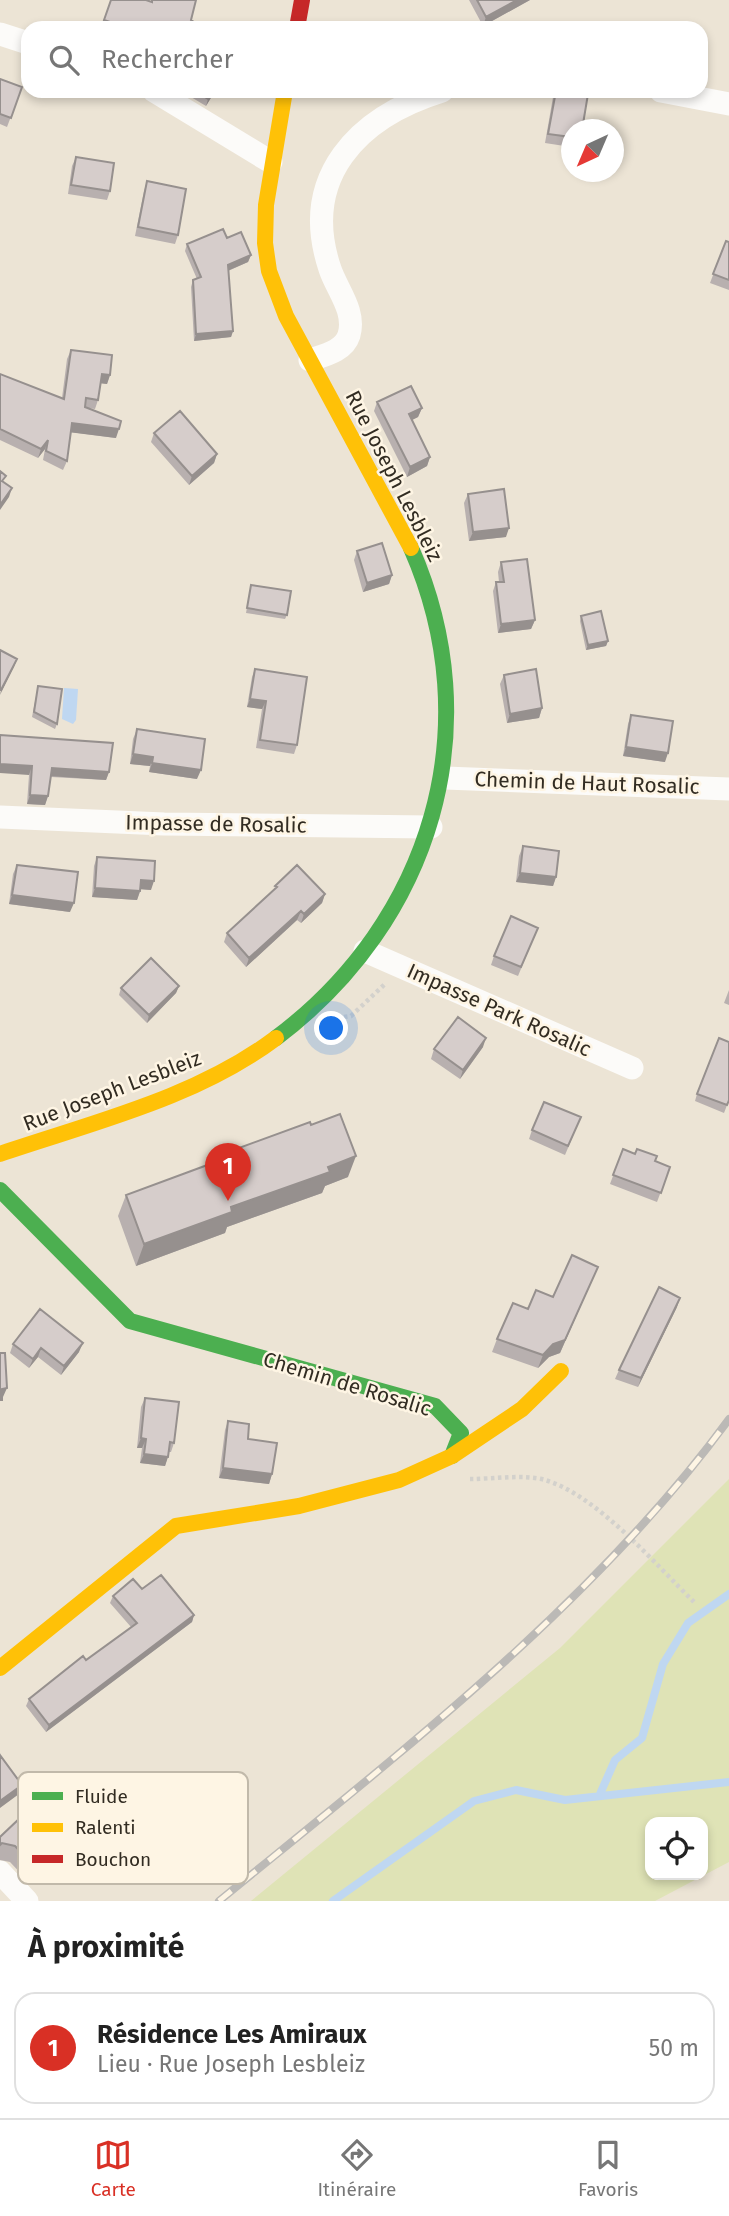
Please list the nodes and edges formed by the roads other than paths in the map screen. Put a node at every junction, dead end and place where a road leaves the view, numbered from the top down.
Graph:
1 (302, 0) edge
2 (298, 21) edge
3 (0, 34) edge
4 (21, 41) edge
5 (166, 98) edge
6 (284, 98) edge
7 (427, 98) edge
8 (698, 98) edge
9 (729, 104) edge
10 (271, 162) junction
11 (310, 360) junction
12 (445, 778) junction
13 (729, 789) edge
14 (0, 817) edge
15 (431, 827) junction
16 (365, 951) junction
17 (632, 1068) dead end
18 (0, 1154) edge
19 (0, 1190) edge
20 (561, 1371) dead end
21 (452, 1456) junction
22 (0, 1668) edge
23 (0, 1872) edge
24 (27, 1901) edge

1 - 2 main road
3 - 4 street
5 - 10 street
6 - 10 main road, Rue Joseph Lesbleiz
7 - 11 street
8 - 9 street
10 - 11 main road, Rue Joseph Lesbleiz
11 - 12 main road, Rue Joseph Lesbleiz
12 - 13 street, Chemin de Haut Rosalic
12 - 15 main road, Rue Joseph Lesbleiz
14 - 15 street, Impasse de Rosalic
15 - 16 main road, Rue Joseph Lesbleiz
16 - 17 street, Impasse Park Rosalic
16 - 18 main road, Rue Joseph Lesbleiz
19 - 21 main road, Chemin de Rosalic
20 - 21 main road
21 - 22 main road
23 - 24 street

